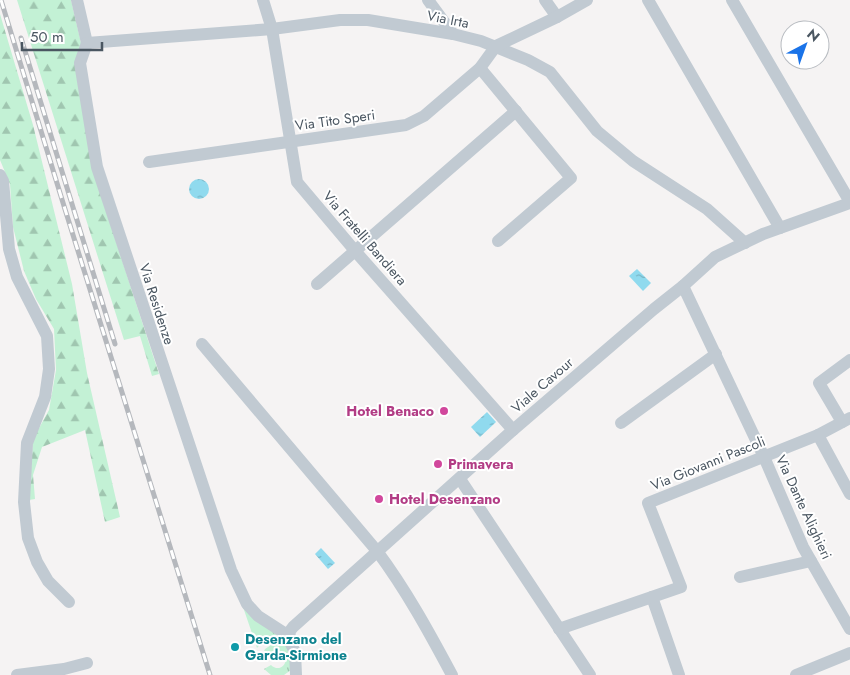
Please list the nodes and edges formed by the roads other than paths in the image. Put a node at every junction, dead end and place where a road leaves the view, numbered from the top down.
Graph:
1 (77, 0) edge
2 (263, 0) edge
3 (428, 0) edge
4 (544, 0) edge
5 (587, 0) edge
6 (648, 0) edge
7 (732, 0) edge
8 (557, 17) junction
9 (272, 29) junction
10 (453, 34) junction
11 (87, 43) junction
12 (496, 46) junction
13 (480, 68) junction
14 (516, 111) junction
15 (291, 141) junction
16 (149, 162) dead end
17 (0, 175) edge
18 (847, 206) edge
19 (780, 228) junction
20 (498, 241) dead end
21 (745, 243) junction
22 (356, 252) junction
23 (317, 284) dead end
24 (683, 286) junction
25 (202, 344) dead end
26 (716, 354) junction
27 (850, 360) edge
28 (846, 420) edge
29 (621, 423) dead end
30 (513, 430) junction
31 (818, 435) junction
32 (764, 457) junction
33 (460, 479) junction
34 (850, 494) edge
35 (377, 552) junction
36 (811, 561) junction
37 (740, 578) dead end
38 (652, 598) junction
39 (69, 602) dead end
40 (559, 629) junction
41 (850, 630) edge
42 (289, 638) junction
43 (850, 653) edge
44 (87, 663) dead end
45 (17, 675) edge
46 (296, 675) edge
47 (452, 675) edge
48 (590, 675) edge
49 (679, 675) edge
50 (796, 675) edge

1 - 11 street
2 - 9 street, Via Fratelli Bandiera
3 - 10 street
4 - 8 street
5 - 8 street
6 - 19 street
7 - 18 street
8 - 12 street
9 - 10 street, Via Irta
9 - 11 street, Via Irta
9 - 15 street, Via Fratelli Bandiera
10 - 12 street, Via Irta
11 - 42 street, Via Residenze
12 - 13 street, Via Tito Speri
12 - 21 street, Via Irta
13 - 14 street
13 - 15 street, Via Tito Speri
14 - 20 street
14 - 22 street
15 - 16 street, Via Tito Speri
15 - 22 street, Via Fratelli Bandiera
17 - 39 street
18 - 19 street, Viale Cavour
19 - 21 street, Viale Cavour
21 - 24 street, Viale Cavour
22 - 23 street
22 - 30 street, Via Fratelli Bandiera
24 - 26 street, Via Dante Alighieri
24 - 30 street, Viale Cavour
25 - 35 street
26 - 29 street
26 - 32 street, Via Dante Alighieri
27 - 28 street, Via Giovanni Pascoli
28 - 31 street, Via Giovanni Pascoli
30 - 33 street, Viale Cavour
31 - 32 street, Via Giovanni Pascoli
31 - 34 street
32 - 36 street, Via Dante Alighieri
32 - 38 street, Via Giovanni Pascoli
33 - 35 street, Viale Cavour
33 - 40 street
35 - 42 street, Viale Cavour
35 - 47 street
36 - 37 street
36 - 41 street, Via Dante Alighieri
38 - 40 street, Via Giovanni Pascoli
38 - 49 street
40 - 48 street
42 - 46 street
43 - 50 street
44 - 45 street

